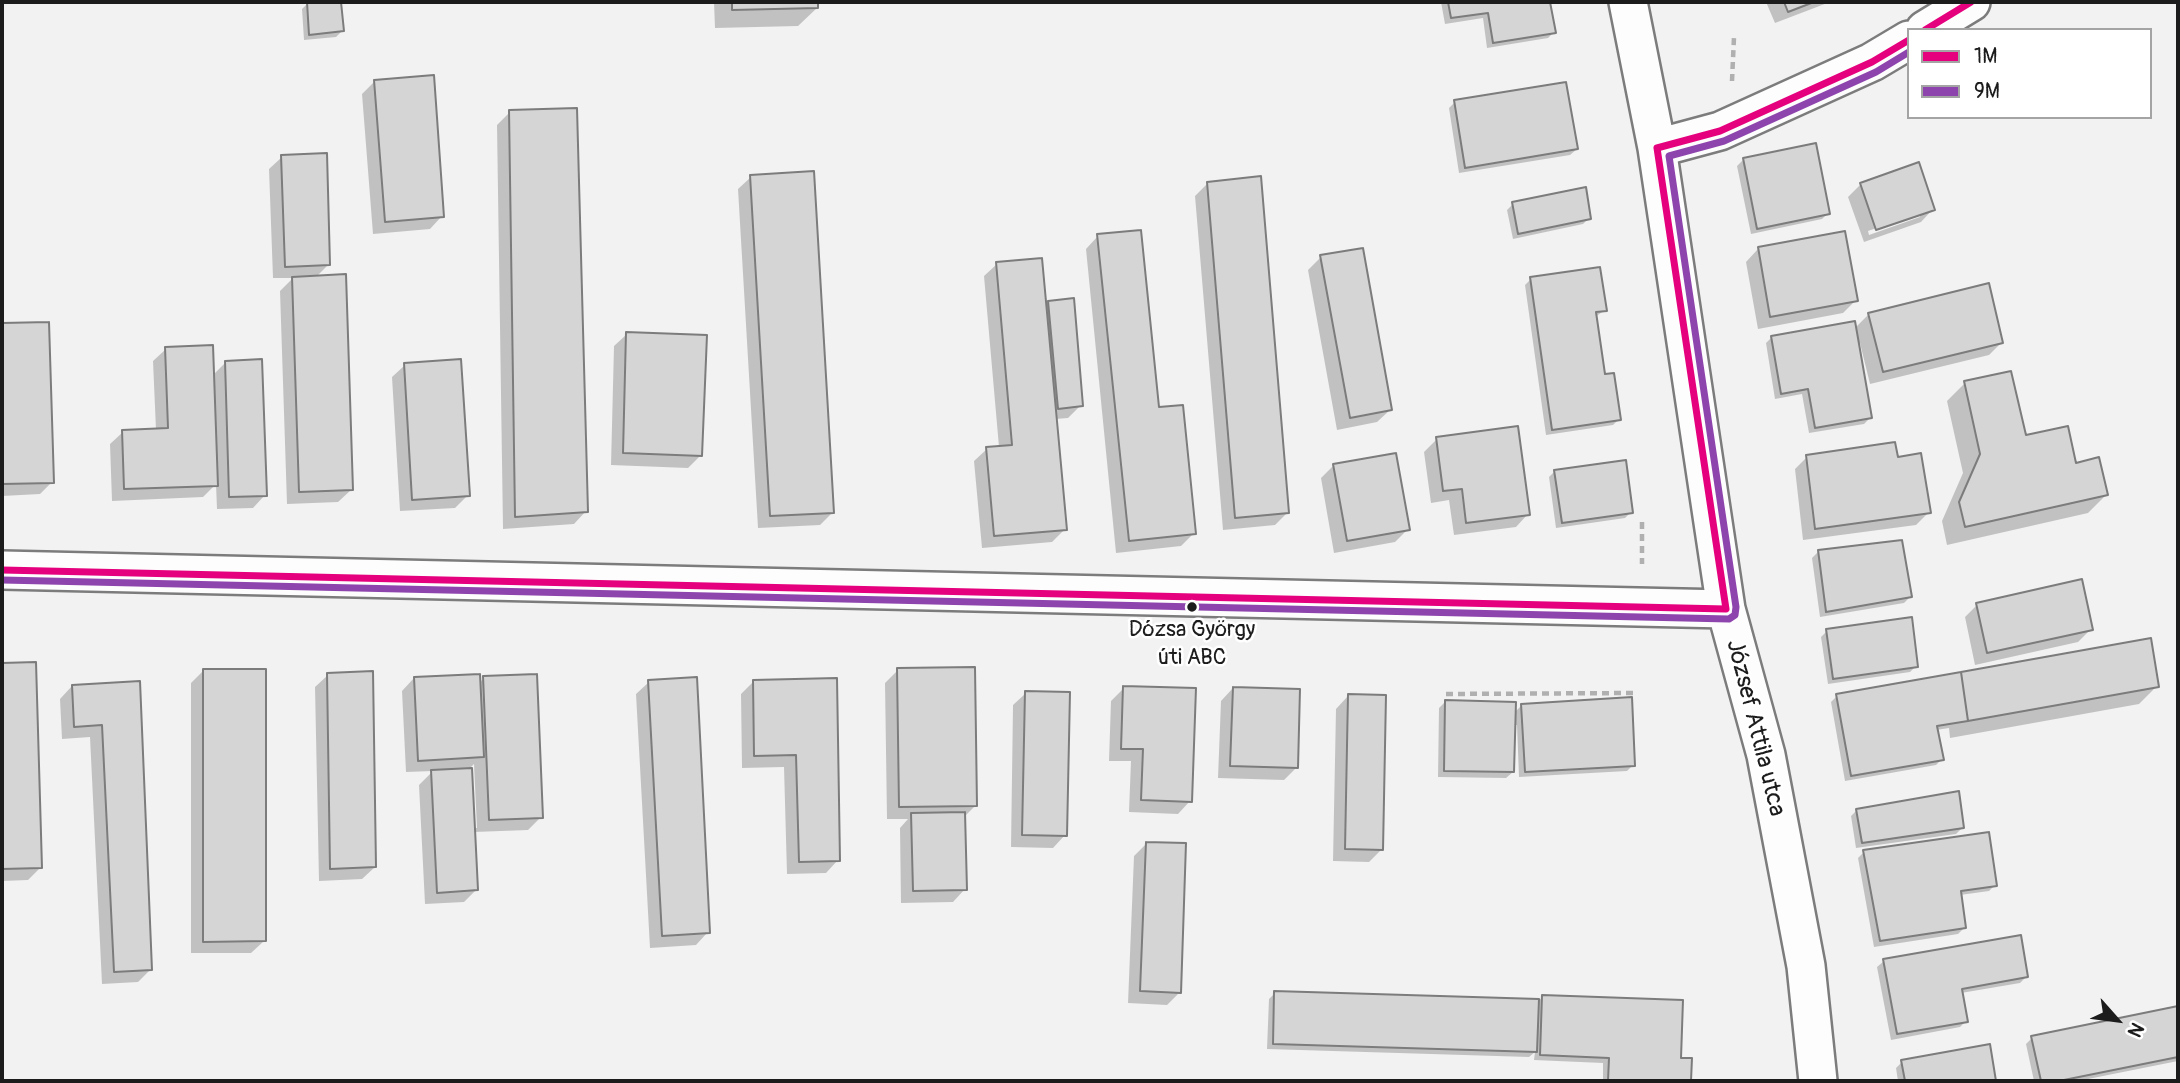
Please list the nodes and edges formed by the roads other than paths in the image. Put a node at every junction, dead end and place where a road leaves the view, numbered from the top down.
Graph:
1 (1628, 2) edge
2 (1971, 2) edge
3 (1928, 28) edge
4 (1907, 41) edge
5 (1657, 148) junction
6 (2, 569) edge
7 (1726, 609) junction
8 (1818, 1081) edge

1 - 5 street, József Attila utca
2 - 3 street
4 - 5 street
5 - 7 street, József Attila utca
6 - 7 street
7 - 8 street, József Attila utca

